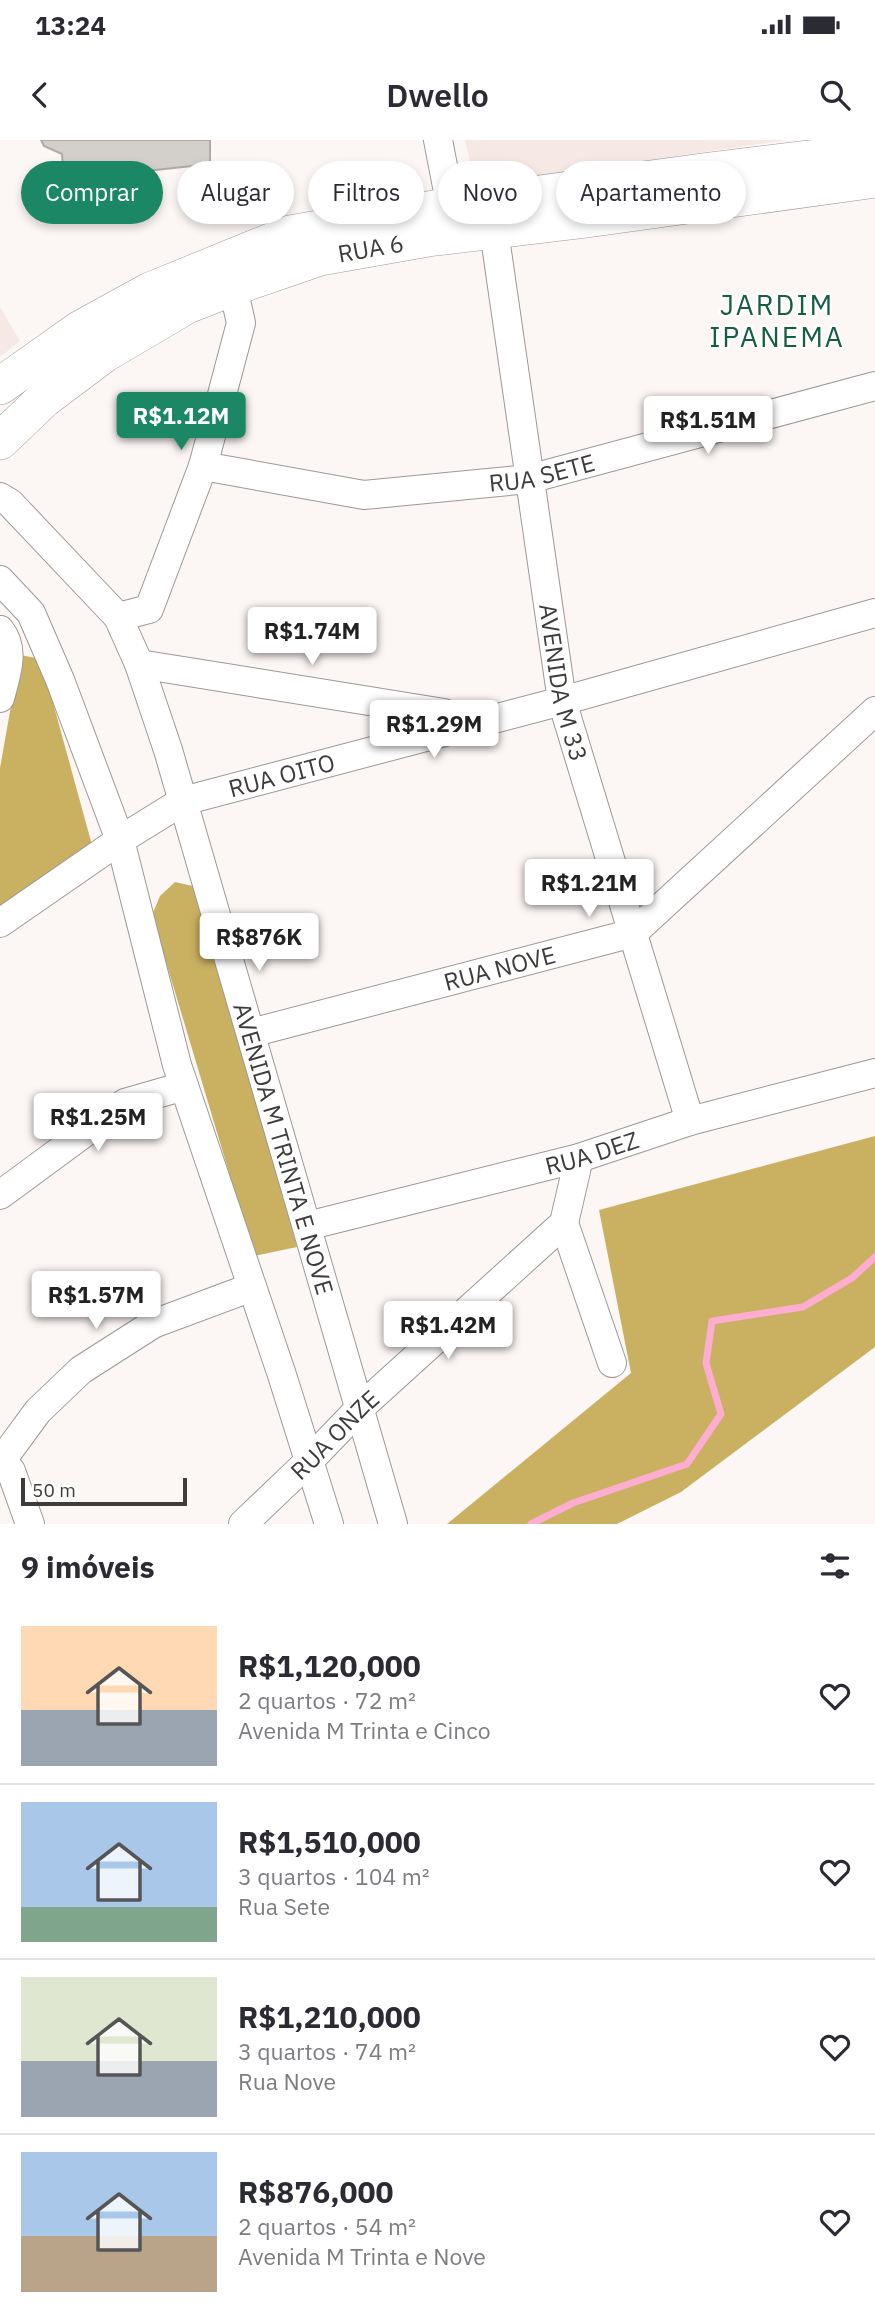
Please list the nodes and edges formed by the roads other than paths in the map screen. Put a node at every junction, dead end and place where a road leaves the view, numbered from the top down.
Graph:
1 (438, 140) edge
2 (875, 151) edge
3 (442, 161) edge
4 (875, 179) edge
5 (542, 206) edge
6 (542, 211) edge
7 (438, 221) edge
8 (440, 224) edge
9 (494, 224) edge
10 (233, 287) junction
11 (0, 386) edge
12 (875, 386) edge
13 (0, 441) edge
14 (203, 466) junction
15 (529, 479) junction
16 (0, 498) edge
17 (0, 580) edge
18 (875, 613) edge
19 (118, 617) junction
20 (0, 630) edge
21 (139, 664) junction
22 (0, 698) edge
23 (562, 701) junction
24 (875, 711) edge
25 (462, 727) junction
26 (183, 802) junction
27 (120, 840) junction
28 (0, 923) edge
29 (633, 933) junction
30 (251, 1032) junction
31 (875, 1073) edge
32 (184, 1086) junction
33 (690, 1121) junction
34 (579, 1158) junction
35 (0, 1195) edge
36 (564, 1223) junction
37 (307, 1226) junction
38 (252, 1287) junction
39 (612, 1363) dead end
40 (360, 1408) junction
41 (1, 1459) edge
42 (309, 1461) junction
43 (30, 1524) edge
44 (243, 1524) edge
45 (329, 1524) edge
46 (393, 1524) edge

1 - 3 street
2 - 5 main road, RUA 6
4 - 6 main road, RUA 6
7 - 11 main road, RUA 6
8 - 10 main road, RUA 6
9 - 15 street, AVENIDA M 33
10 - 13 main road, RUA 6
10 - 14 street
12 - 15 street, RUA SETE
14 - 15 street, RUA SETE
14 - 19 street
15 - 23 street, AVENIDA M 33
16 - 19 street, AVENIDA M TRINTA E NOVE
17 - 27 street
18 - 23 street, RUA OITO
19 - 21 street, AVENIDA M TRINTA E NOVE
20 - 22 street
21 - 25 street
21 - 26 street, AVENIDA M TRINTA E NOVE
23 - 25 street, RUA OITO
23 - 29 street, AVENIDA M 33
24 - 29 street, RUA NOVE
25 - 26 street, RUA OITO
26 - 27 street, RUA OITO
26 - 30 street, AVENIDA M TRINTA E NOVE
27 - 28 street, RUA OITO
27 - 32 street
29 - 30 street, RUA NOVE
29 - 33 street, AVENIDA M 33
30 - 37 street, AVENIDA M TRINTA E NOVE
31 - 33 street, RUA DEZ
32 - 35 street
32 - 38 street
33 - 34 street, RUA DEZ
34 - 36 street
34 - 37 street, RUA DEZ
36 - 39 street
36 - 40 street, RUA ONZE
37 - 40 street, AVENIDA M TRINTA E NOVE
38 - 41 street
38 - 42 street
40 - 42 street, RUA ONZE
40 - 46 street, AVENIDA M TRINTA E NOVE
41 - 43 street
42 - 44 street, RUA ONZE
42 - 45 street

